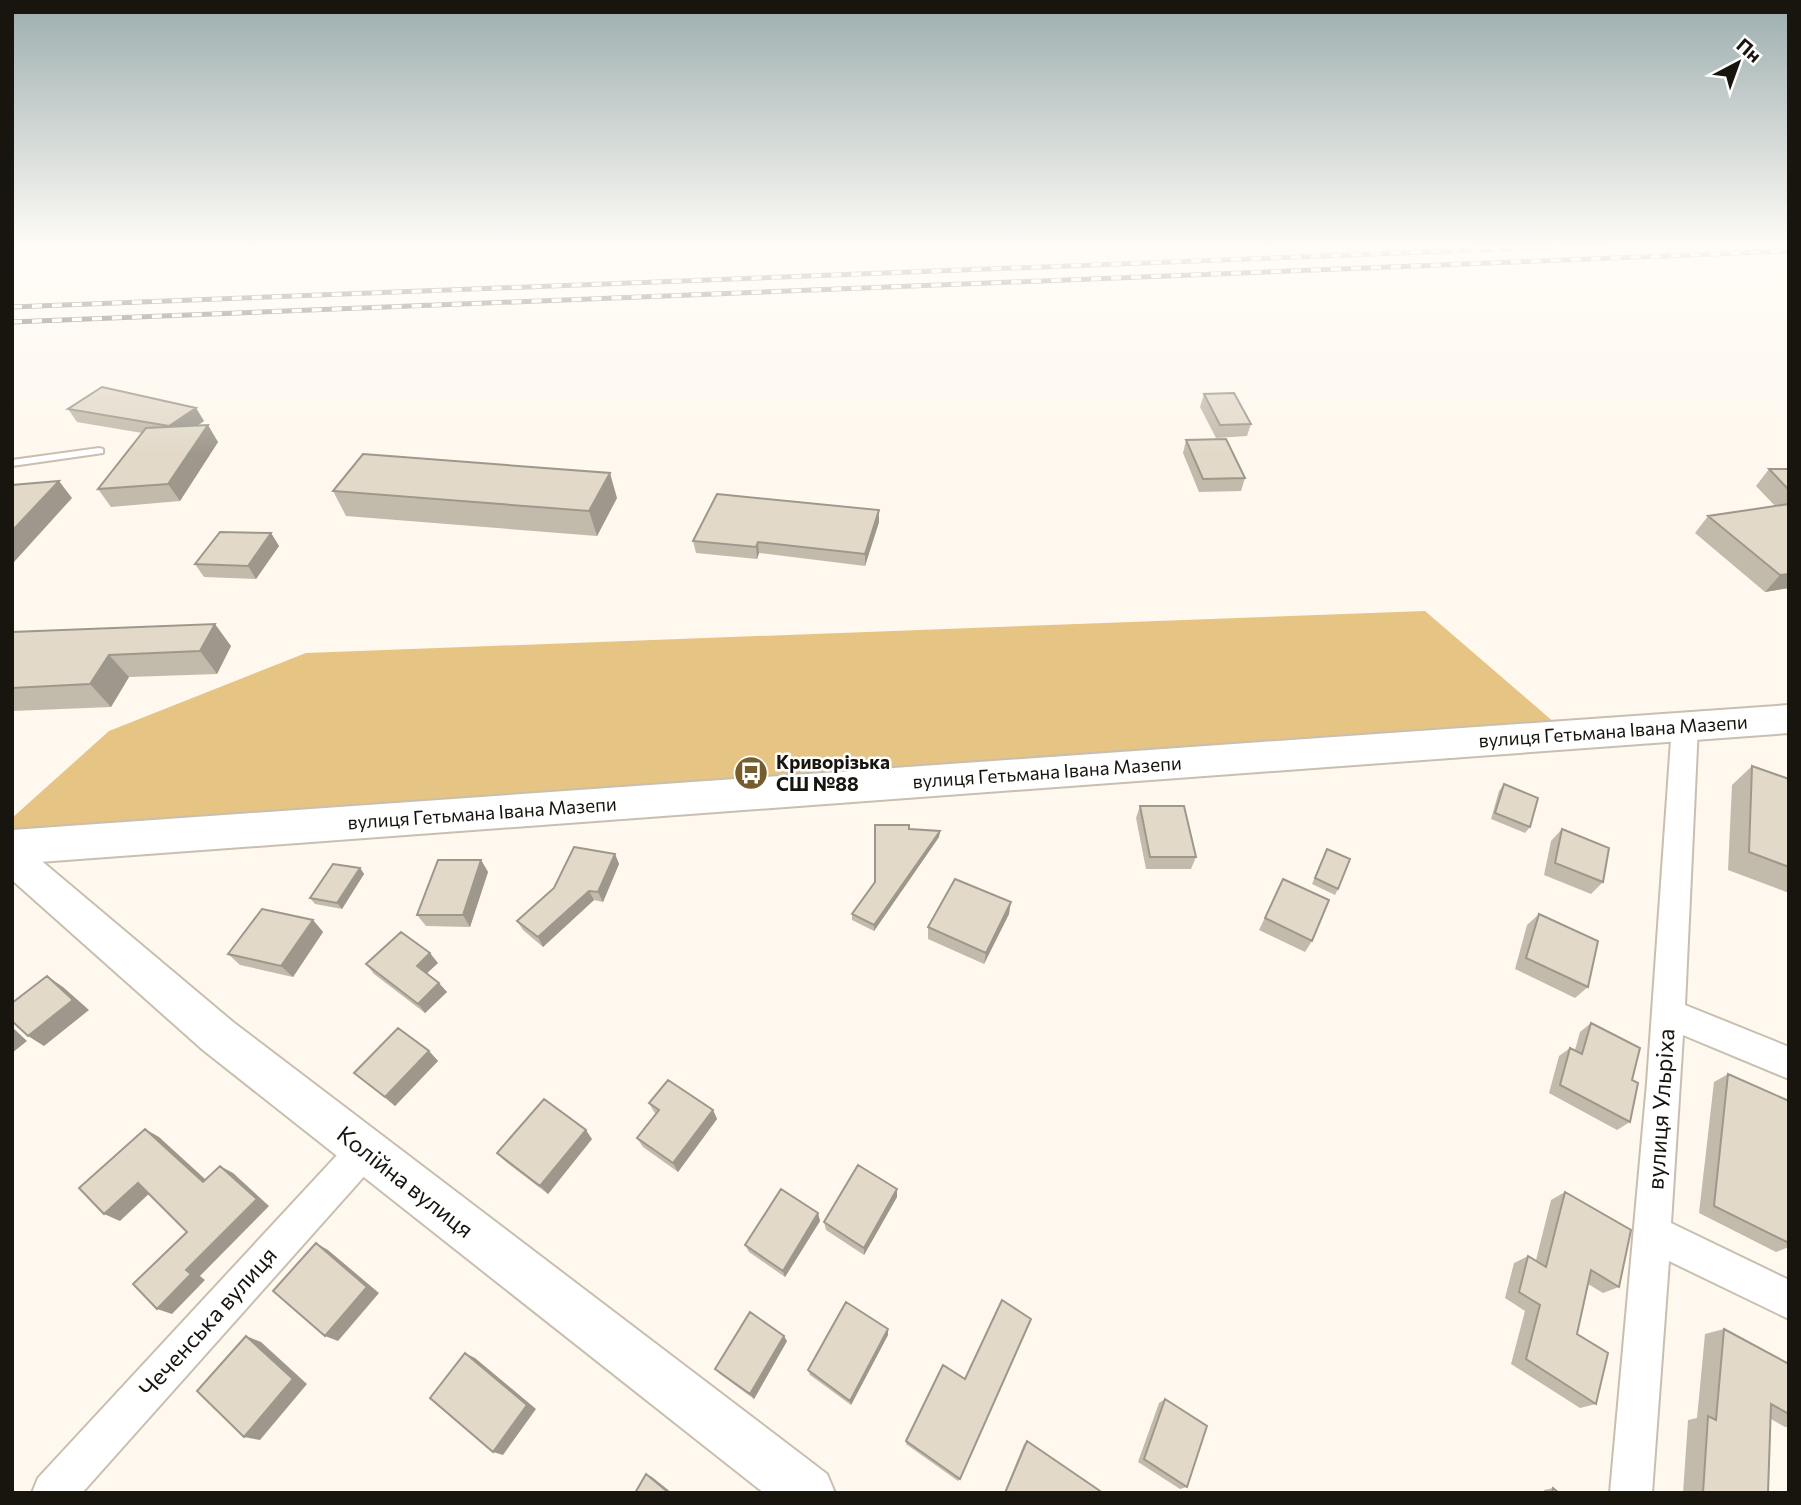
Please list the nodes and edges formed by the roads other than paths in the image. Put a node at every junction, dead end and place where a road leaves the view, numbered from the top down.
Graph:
1 (99, 451) dead end
2 (12, 463) edge
3 (1789, 719) edge
4 (1685, 726) junction
5 (12, 847) edge
6 (12, 858) edge
7 (1668, 1014) junction
8 (1789, 1063) edge
9 (364, 1151) junction
10 (1651, 1233) junction
11 (1789, 1300) edge
12 (53, 1493) edge
13 (808, 1493) edge
14 (1631, 1493) edge

1 - 2 lane
3 - 4 main road, вулиця Гетьмана Івана Мазепи
4 - 5 main road, вулиця Гетьмана Івана Мазепи
4 - 7 street, вулиця Ульріха
6 - 9 street, Колійна вулиця
7 - 8 street
7 - 10 street, вулиця Ульріха
9 - 12 street, Чеченська вулиця
9 - 13 street, Колійна вулиця
10 - 11 street
10 - 14 street, вулиця Ульріха

